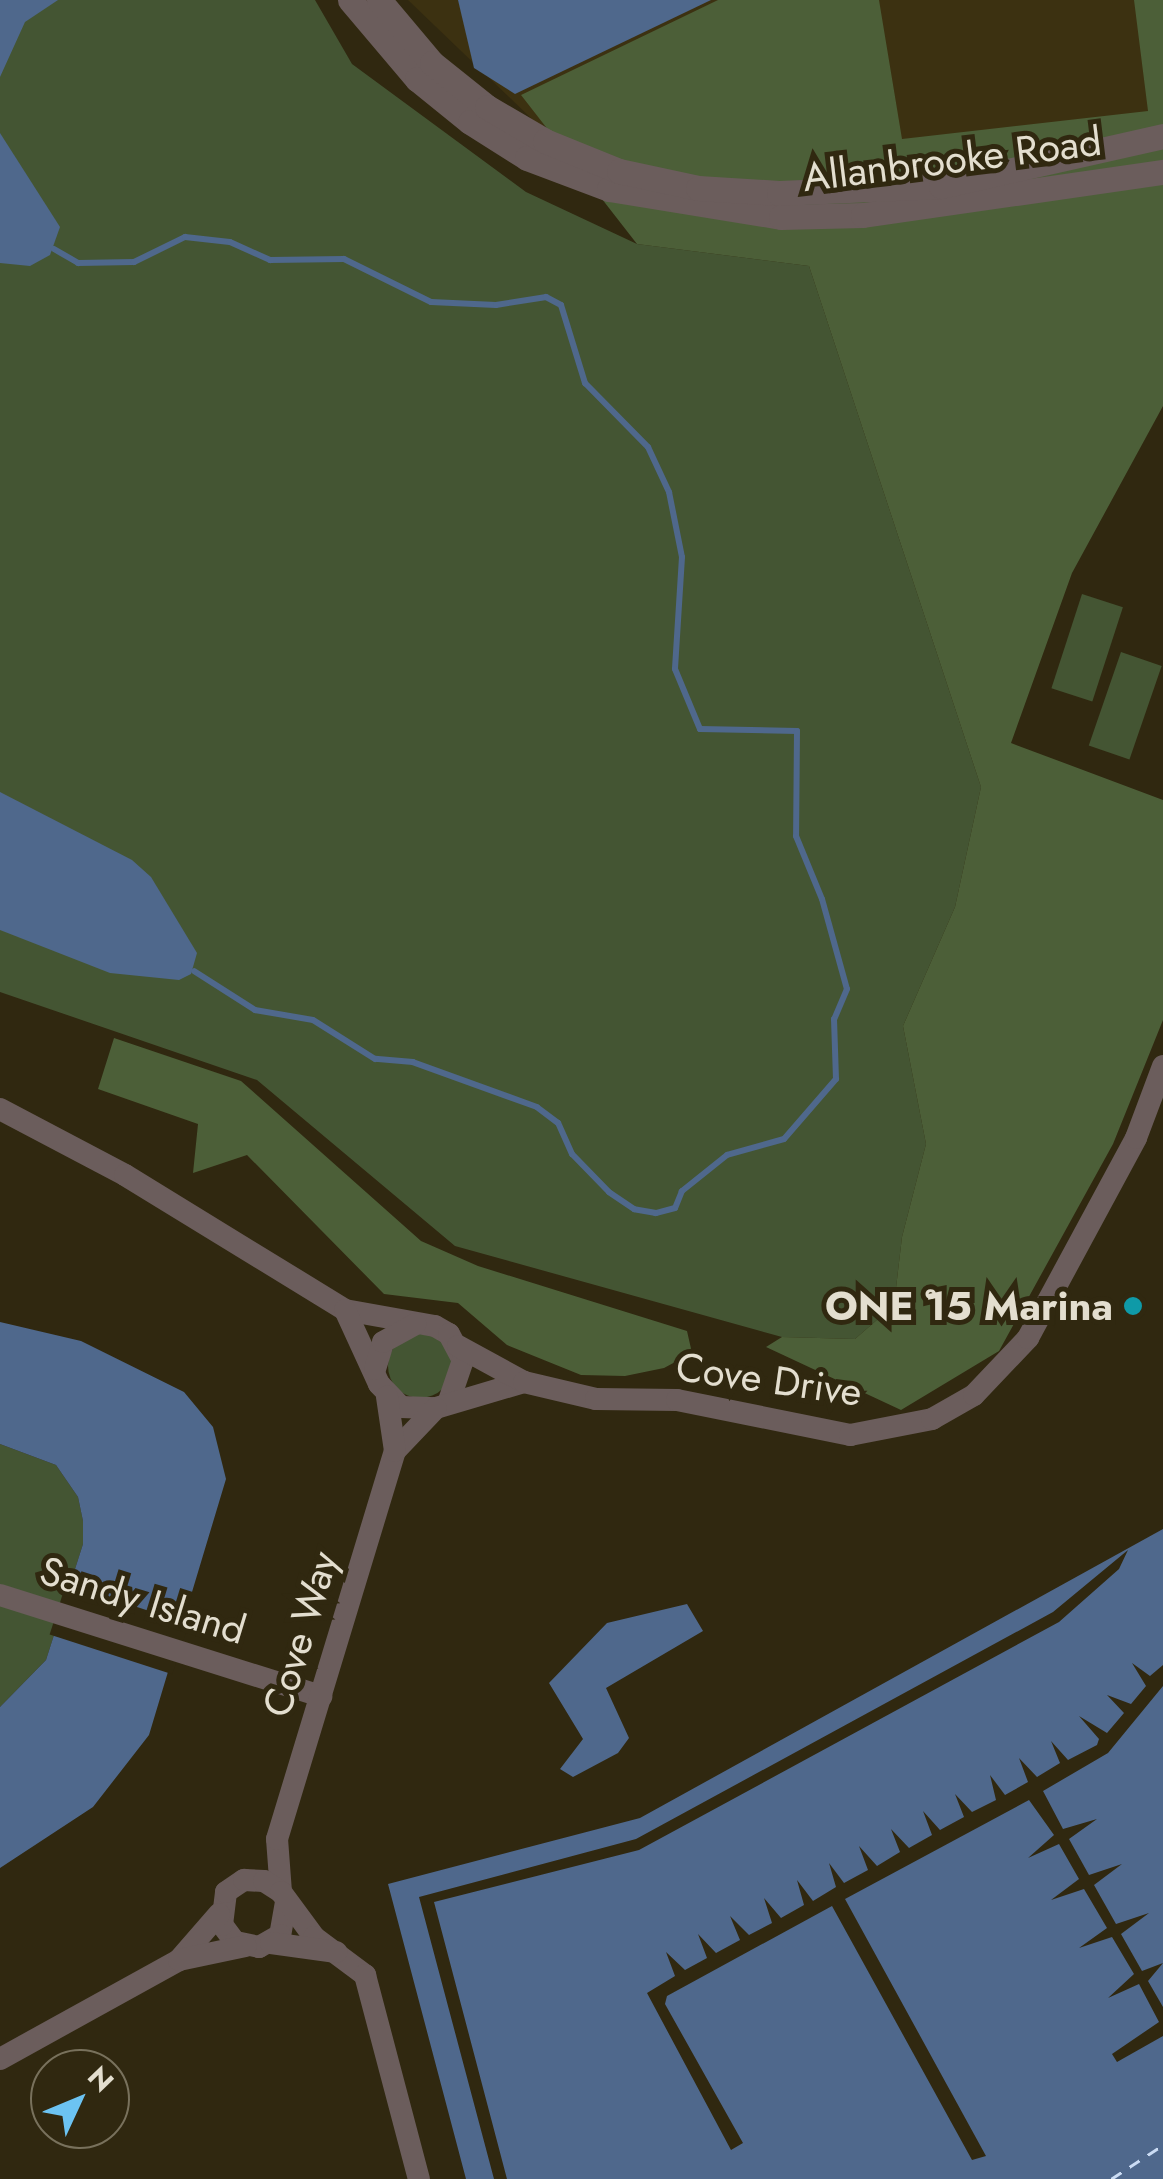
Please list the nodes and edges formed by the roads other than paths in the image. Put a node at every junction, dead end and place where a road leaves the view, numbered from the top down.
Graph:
1 (350, 0) edge
2 (379, 0) edge
3 (1159, 137) edge
4 (1158, 172) edge
5 (1163, 1066) edge
6 (0, 1109) edge
7 (345, 1310) junction
8 (420, 1323) junction
9 (458, 1346) junction
10 (375, 1369) junction
11 (524, 1382) junction
12 (387, 1397) junction
13 (442, 1404) junction
14 (395, 1451) junction
15 (0, 1595) edge
16 (321, 1696) junction
17 (277, 1839) junction
18 (235, 1885) junction
19 (283, 1897) junction
20 (220, 1914) junction
21 (271, 1943) junction
22 (246, 1946) junction
23 (336, 1952) junction
24 (180, 1960) junction
25 (0, 2059) edge
26 (418, 2179) edge

1 - 4 street, Allanbrooke Road
2 - 3 street, Allanbrooke Road
5 - 11 street, Cove Drive
6 - 7 street, Cove Drive
7 - 8 street, Cove Drive
7 - 10 street
8 - 9 street, Cove Drive
8 - 10 street
9 - 11 street, Cove Drive
9 - 13 street
10 - 12 street
11 - 13 street, Cove Drive
12 - 13 street, Cove Drive
12 - 14 street, Cove Way
13 - 14 street, Cove Way
14 - 16 street, Cove Way
15 - 16 street, Sandy Island
16 - 17 street, Cove Way
17 - 18 street, Cove Way
17 - 19 street, Cove Way
18 - 19 street
18 - 20 street, Cove Way
19 - 21 street, Cove Way
19 - 23 street
20 - 22 street
20 - 24 street, Cove Way
21 - 22 street, Cove Way
21 - 23 street, Cove Way
22 - 24 street, Cove Way
23 - 26 street
24 - 25 street, Cove Way

